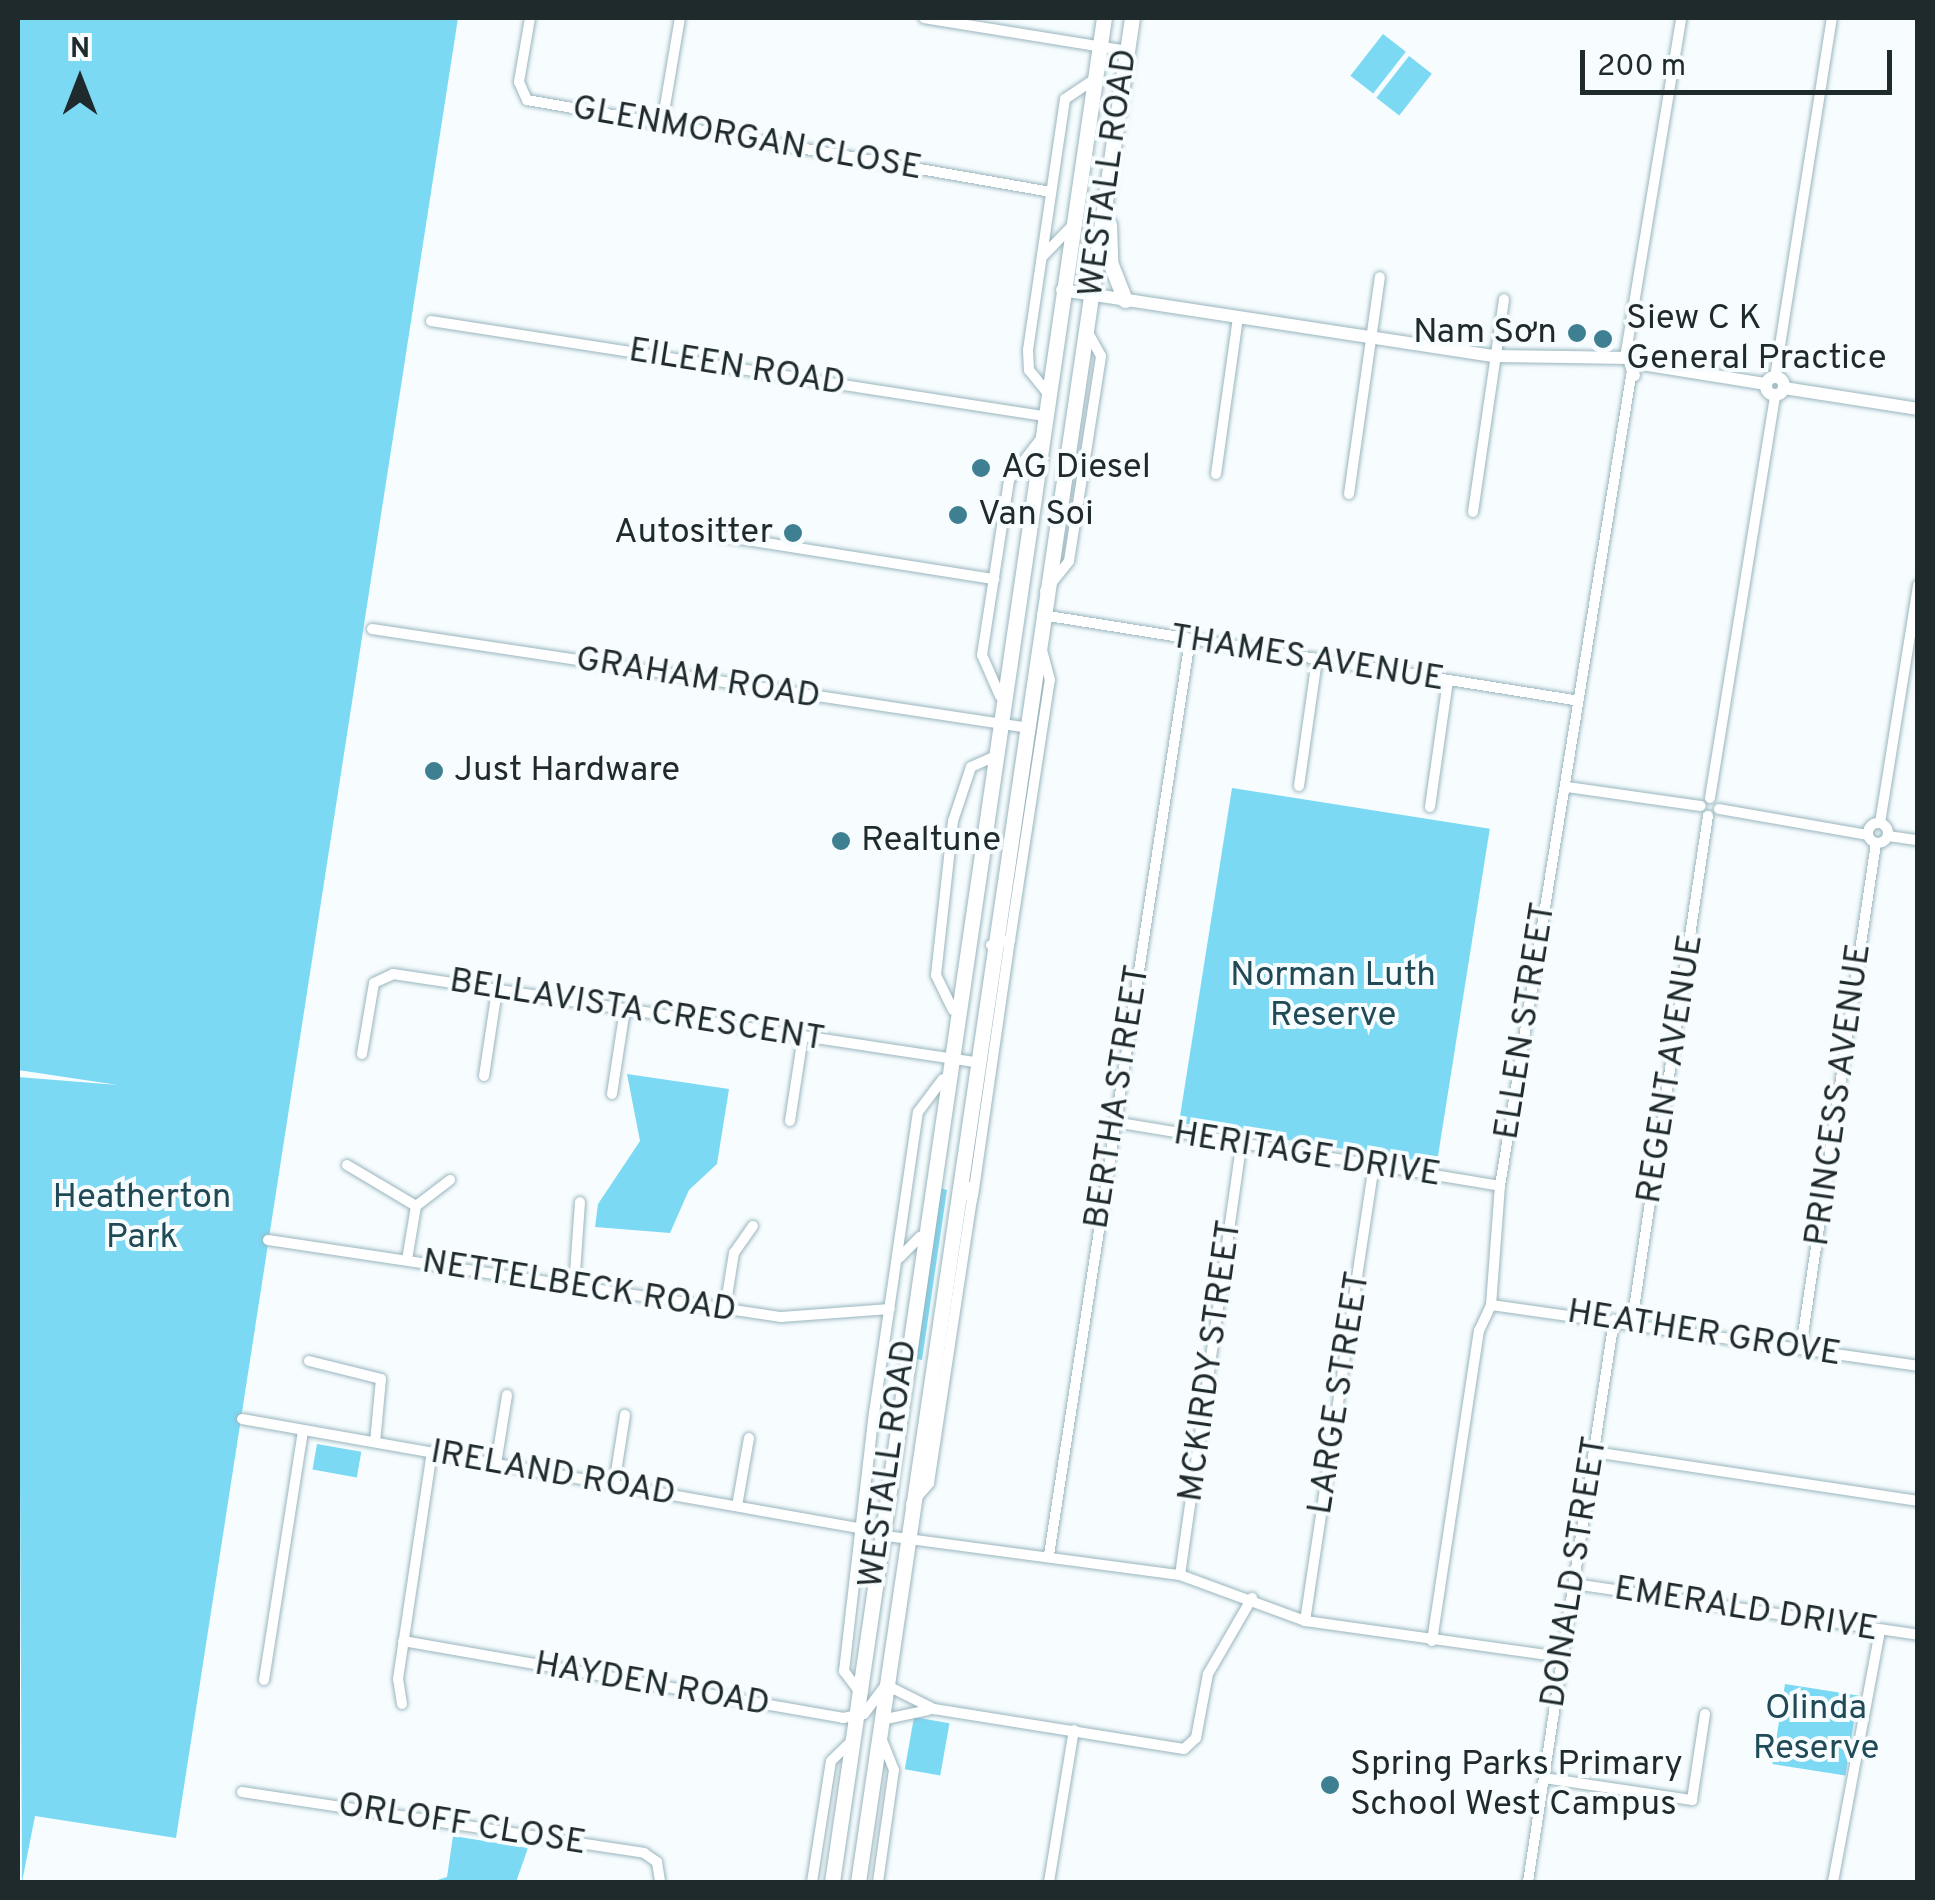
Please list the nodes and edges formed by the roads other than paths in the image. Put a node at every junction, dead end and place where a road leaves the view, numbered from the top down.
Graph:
1 (530, 18) edge
2 (680, 18) edge
3 (924, 18) edge
4 (1104, 18) edge
5 (1132, 18) edge
6 (1681, 18) edge
7 (1832, 18) edge
8 (1100, 48) junction
9 (1127, 51) junction
10 (1096, 78) junction
11 (662, 124) junction
12 (1051, 192) junction
13 (1106, 195) junction
14 (1072, 226) junction
15 (1042, 257) junction
16 (1380, 277) dead end
17 (1062, 290) junction
18 (1090, 294) junction
19 (1504, 299) dead end
20 (1125, 300) junction
21 (1238, 316) junction
22 (432, 321) dead end
23 (1086, 328) junction
24 (1371, 337) junction
25 (1493, 356) junction
26 (1628, 367) junction
27 (1775, 386) junction
28 (1046, 391) junction
29 (1918, 409) edge
30 (1043, 416) junction
31 (1039, 441) junction
32 (1216, 474) dead end
33 (1349, 494) dead end
34 (1473, 512) dead end
35 (709, 534) dead end
36 (994, 578) junction
37 (1918, 585) edge
38 (1044, 591) junction
39 (1040, 615) junction
40 (372, 629) dead end
41 (1037, 638) junction
42 (1190, 640) junction
43 (1317, 660) junction
44 (1448, 681) junction
45 (995, 690) junction
46 (1574, 700) junction
47 (996, 724) junction
48 (1023, 727) junction
49 (991, 758) junction
50 (1299, 786) dead end
51 (1567, 786) junction
52 (1706, 802) junction
53 (1430, 807) dead end
54 (1719, 809) junction
55 (1708, 816) junction
56 (1880, 823) junction
57 (1888, 836) junction
58 (1872, 839) junction
59 (1918, 840) edge
60 (1010, 940) junction
61 (992, 945) junction
62 (958, 981) junction
63 (985, 985) junction
64 (496, 990) junction
65 (625, 1009) junction
66 (954, 1010) junction
67 (802, 1036) junction
68 (362, 1054) dead end
69 (946, 1058) junction
70 (974, 1062) junction
71 (484, 1076) dead end
72 (943, 1079) junction
73 (612, 1094) dead end
74 (790, 1121) dead end
75 (1114, 1122) junction
76 (1241, 1146) junction
77 (347, 1165) dead end
78 (1374, 1166) junction
79 (958, 1170) junction
80 (450, 1180) dead end
81 (1500, 1186) junction
82 (972, 1200) junction
83 (580, 1202) dead end
84 (416, 1206) junction
85 (753, 1226) dead end
86 (920, 1237) junction
87 (268, 1240) dead end
88 (406, 1260) junction
89 (896, 1264) junction
90 (574, 1286) junction
91 (1491, 1305) junction
92 (725, 1309) junction
93 (890, 1309) junction
94 (1614, 1320) junction
95 (1632, 1322) junction
96 (1802, 1348) junction
97 (309, 1360) dead end
98 (1918, 1366) edge
99 (507, 1395) dead end
100 (625, 1416) dead end
101 (242, 1419) dead end
102 (303, 1430) junction
103 (749, 1438) dead end
104 (375, 1442) junction
105 (432, 1452) junction
106 (1594, 1452) junction
107 (496, 1464) junction
108 (614, 1484) junction
109 (1918, 1501) edge
110 (910, 1505) junction
111 (737, 1506) junction
112 (872, 1532) junction
113 (906, 1533) junction
114 (1049, 1554) junction
115 (1180, 1574) junction
116 (1574, 1584) junction
117 (1252, 1598) junction
118 (1305, 1621) junction
119 (1880, 1630) junction
120 (1918, 1636) edge
121 (403, 1641) junction
122 (1432, 1641) junction
123 (1562, 1657) junction
124 (264, 1680) dead end
125 (886, 1685) junction
126 (402, 1704) dead end
127 (934, 1709) junction
128 (1706, 1714) dead end
129 (855, 1718) junction
130 (880, 1728) junction
131 (1074, 1730) junction
132 (852, 1741) junction
133 (1544, 1778) junction
134 (242, 1792) dead end
135 (660, 1882) edge
136 (812, 1882) edge
137 (832, 1882) edge
138 (858, 1882) edge
139 (878, 1882) edge
140 (1050, 1882) edge
141 (1528, 1882) edge
142 (1833, 1882) edge

1 - 11 street, GLENMORGAN CLOSE
2 - 11 street
3 - 8 street
4 - 8 main road, WESTALL ROAD
5 - 9 main road, WESTALL ROAD
6 - 26 street, ELLEN STREET
7 - 27 street
8 - 9 street
8 - 10 main road, WESTALL ROAD
9 - 13 main road, WESTALL ROAD
10 - 12 street, WESTALL ROAD
10 - 14 main road, WESTALL ROAD
11 - 12 street, GLENMORGAN CLOSE
12 - 15 street, WESTALL ROAD
13 - 18 main road, WESTALL ROAD
13 - 20 main road
14 - 15 street, WESTALL ROAD
14 - 17 main road, WESTALL ROAD
15 - 28 street, WESTALL ROAD
16 - 24 street
17 - 18 street
17 - 28 main road, WESTALL ROAD
18 - 20 street
18 - 23 main road, WESTALL ROAD
19 - 25 street
20 - 21 street
21 - 24 street
21 - 32 street
22 - 30 street, EILEEN ROAD
23 - 38 main road, WESTALL ROAD
23 - 38 street, WESTALL ROAD
24 - 25 street
24 - 33 street
25 - 26 street
25 - 34 street
26 - 27 street
26 - 46 street, ELLEN STREET
27 - 29 street
27 - 52 street
28 - 30 main road, WESTALL ROAD
30 - 31 main road, WESTALL ROAD
31 - 36 street, WESTALL ROAD
31 - 45 main road, WESTALL ROAD
35 - 36 street
36 - 45 street, WESTALL ROAD
37 - 56 street
38 - 39 main road, WESTALL ROAD
39 - 41 main road, WESTALL ROAD
39 - 42 street, THAMES AVENUE
40 - 47 street, GRAHAM ROAD
41 - 48 main road, WESTALL ROAD
41 - 60 street, WESTALL ROAD
42 - 43 street, THAMES AVENUE
42 - 75 street, BERTHA STREET
43 - 44 street, THAMES AVENUE
43 - 50 street
44 - 46 street, THAMES AVENUE
44 - 53 street
45 - 47 main road, WESTALL ROAD
46 - 51 street, ELLEN STREET
47 - 48 street, GRAHAM ROAD
47 - 49 main road, WESTALL ROAD
48 - 61 main road, WESTALL ROAD
49 - 62 main road, WESTALL ROAD
49 - 66 street, WESTALL ROAD
51 - 52 street
51 - 81 street, ELLEN STREET
52 - 54 street
52 - 55 street
54 - 55 street
54 - 58 street
55 - 95 street, REGENT AVENUE
56 - 57 street
56 - 58 street
57 - 58 street
57 - 59 street
58 - 96 street, PRINCESS AVENUE
60 - 61 street
60 - 82 street, WESTALL ROAD
61 - 63 main road, WESTALL ROAD
62 - 63 main road
62 - 66 main road, WESTALL ROAD
63 - 70 main road, WESTALL ROAD
64 - 65 street, BELLAVISTA CRESCENT
64 - 68 street, BELLAVISTA CRESCENT
64 - 71 street
65 - 67 street, BELLAVISTA CRESCENT
65 - 73 street
66 - 69 main road, WESTALL ROAD
67 - 69 street, BELLAVISTA CRESCENT
67 - 74 street
69 - 70 street, BELLAVISTA CRESCENT
69 - 72 main road, WESTALL ROAD
70 - 79 main road, WESTALL ROAD
72 - 86 main road, WESTALL ROAD
72 - 89 street, WESTALL ROAD
75 - 76 street, HERITAGE DRIVE
75 - 114 street, BERTHA STREET
76 - 78 street, HERITAGE DRIVE
76 - 115 street, MCKIRDY STREET
77 - 84 street
78 - 81 street, HERITAGE DRIVE
78 - 118 street, LARGE STREET
79 - 82 street
79 - 110 main road, WESTALL ROAD
80 - 84 street
81 - 91 street, ELLEN STREET
82 - 110 street, WESTALL ROAD
83 - 90 street
84 - 88 street
85 - 92 street
86 - 89 street
86 - 112 main road, WESTALL ROAD
87 - 88 street, NETTELBECK ROAD
88 - 90 street, NETTELBECK ROAD
89 - 93 street, WESTALL ROAD
90 - 92 street, NETTELBECK ROAD
91 - 94 street, HEATHER GROVE
91 - 122 street, ELLEN STREET
92 - 93 street, NETTELBECK ROAD
93 - 112 street, WESTALL ROAD
94 - 95 street, HEATHER GROVE
94 - 106 street, DONALD STREET
95 - 96 street, HEATHER GROVE
96 - 98 street, HEATHER GROVE
97 - 104 street
99 - 107 street
100 - 108 street
101 - 102 street, IRELAND ROAD
102 - 104 street, IRELAND ROAD
102 - 124 street
103 - 111 street
104 - 105 street, IRELAND ROAD
105 - 107 street, IRELAND ROAD
105 - 121 street
106 - 109 street
106 - 116 street, DONALD STREET
107 - 108 street, IRELAND ROAD
108 - 111 street, IRELAND ROAD
110 - 113 main road, WESTALL ROAD
111 - 112 street, IRELAND ROAD
112 - 113 street, IRELAND ROAD
112 - 129 main road, WESTALL ROAD
113 - 114 street, IRELAND ROAD
113 - 125 main road, WESTALL ROAD
114 - 115 street, IRELAND ROAD
115 - 117 street, IRELAND ROAD
116 - 119 street, EMERALD DRIVE
116 - 123 street, DONALD STREET
117 - 118 street, IRELAND ROAD
117 - 131 street
118 - 122 street, IRELAND ROAD
119 - 120 street, EMERALD DRIVE
119 - 142 street
121 - 126 street
121 - 129 street, HAYDEN ROAD
122 - 123 street, IRELAND ROAD
123 - 133 street, DONALD STREET
125 - 127 street
125 - 129 street
125 - 130 main road, WESTALL ROAD
127 - 130 street
127 - 131 street
128 - 133 street
129 - 132 main road, WESTALL ROAD
130 - 138 main road, WESTALL ROAD
130 - 139 street, WESTALL ROAD
131 - 140 street
132 - 136 street, WESTALL ROAD
132 - 137 main road, WESTALL ROAD
133 - 141 street, DONALD STREET
134 - 135 street, ORLOFF CLOSE

